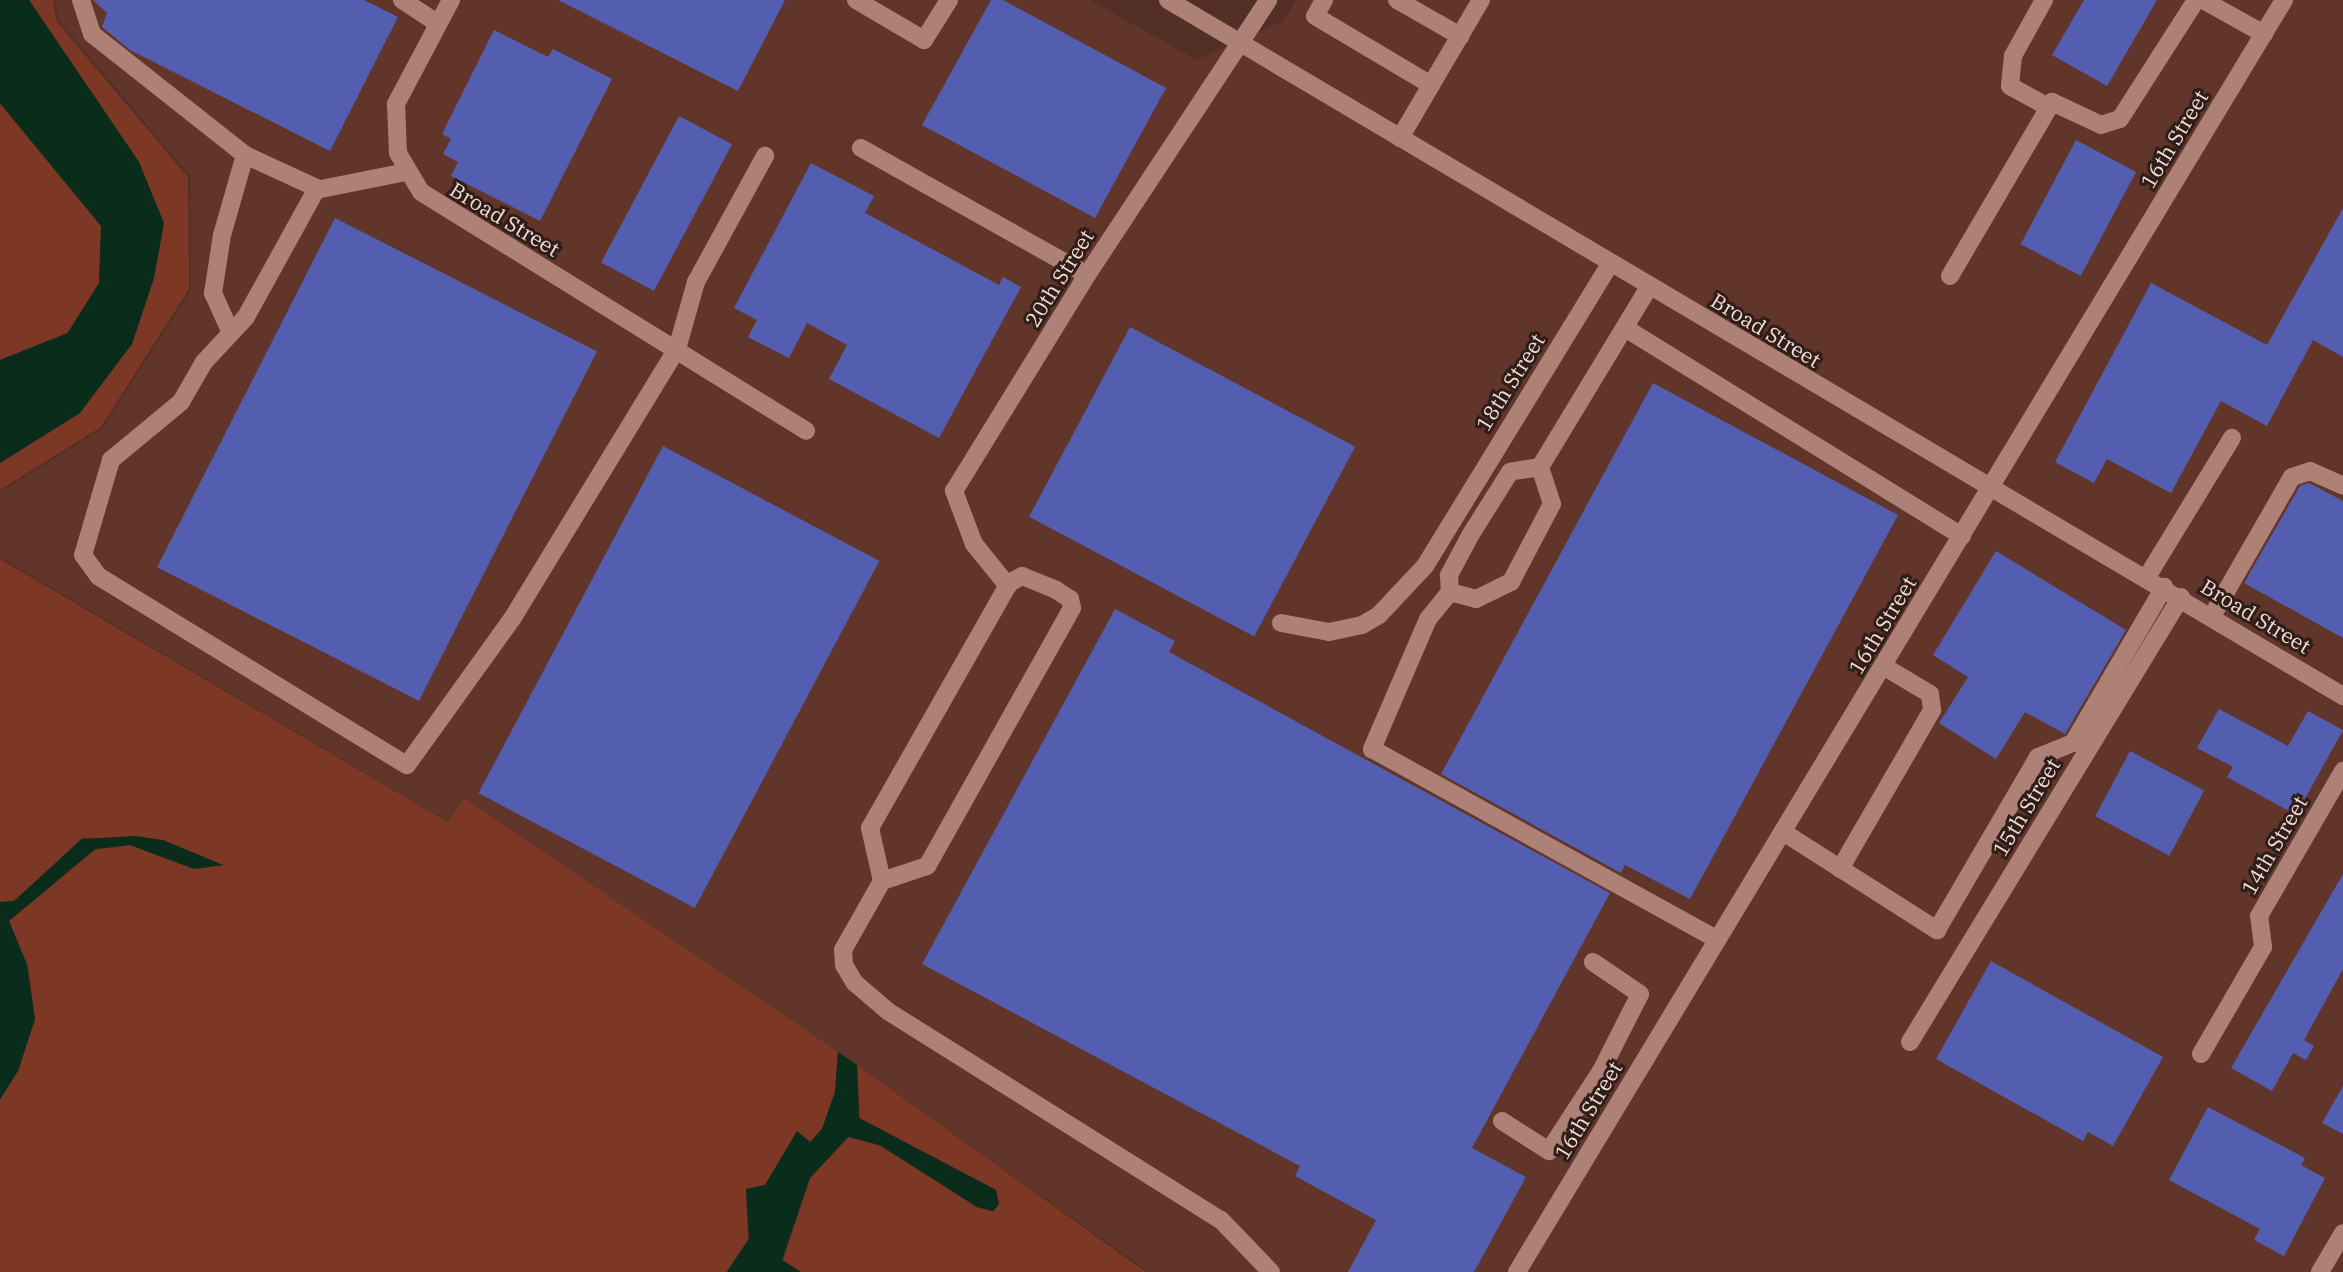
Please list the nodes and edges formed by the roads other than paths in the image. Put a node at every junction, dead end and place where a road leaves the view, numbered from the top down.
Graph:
1 (80, 0) edge
2 (402, 0) edge
3 (451, 0) edge
4 (856, 0) edge
5 (949, 0) edge
6 (1168, 0) edge
7 (1268, 0) edge
8 (1324, 0) edge
9 (1397, 0) edge
10 (1481, 0) edge
11 (2044, 0) edge
12 (2196, 0) edge
13 (2203, 0) edge
14 (2284, 0) edge
15 (437, 23) junction
16 (2264, 34) junction
17 (1460, 36) junction
18 (1242, 44) junction
19 (1432, 85) junction
20 (2048, 107) junction
21 (1400, 138) junction
22 (861, 148) dead end
23 (245, 155) junction
24 (765, 156) dead end
25 (406, 172) junction
26 (319, 189) junction
27 (1609, 264) junction
28 (1087, 275) junction
29 (1950, 276) dead end
30 (1649, 287) junction
31 (1625, 328) junction
32 (230, 333) junction
33 (677, 349) junction
34 (806, 431) dead end
35 (2232, 438) dead end
36 (1540, 467) junction
37 (2343, 486) edge
38 (1991, 488) junction
39 (1962, 536) junction
40 (2147, 577) junction
41 (1008, 586) junction
42 (2164, 587) junction
43 (1450, 592) junction
44 (2181, 597) junction
45 (2212, 616) junction
46 (1281, 623) dead end
47 (1883, 666) junction
48 (2343, 696) edge
49 (2343, 771) edge
50 (1783, 832) junction
51 (1840, 869) junction
52 (883, 881) junction
53 (1716, 939) junction
54 (1593, 962) dead end
55 (1910, 1042) dead end
56 (2201, 1054) dead end
57 (1601, 1071) junction
58 (1627, 1090) junction
59 (1502, 1121) dead end
60 (2343, 1233) edge
61 (1271, 1272) edge
62 (1517, 1272) edge
63 (2320, 1272) edge

1 - 23 street
2 - 15 street
3 - 15 street, Broad Street
4 - 5 street
6 - 18 street, Broad Street
7 - 18 street, 20th Street
8 - 19 street
9 - 17 street
10 - 17 street
11 - 20 street
12 - 20 street
13 - 16 street
14 - 16 street, 16th Street
15 - 25 street, Broad Street
16 - 38 street, 16th Street
17 - 19 street
18 - 21 street, Broad Street
18 - 28 street, 20th Street
19 - 21 street
20 - 29 street
21 - 27 street, Broad Street
22 - 28 street
23 - 26 street
23 - 32 street
24 - 33 street
25 - 26 street
25 - 33 street, Broad Street
26 - 32 street
27 - 30 street, Broad Street
27 - 46 street, 18th Street
28 - 41 street, 20th Street
30 - 31 street
30 - 38 street, Broad Street
31 - 36 street
31 - 39 street
32 - 33 street
33 - 34 street, Broad Street
35 - 40 street
36 - 43 street
36 - 43 street
37 - 45 street
38 - 39 street, 16th Street
38 - 40 street, Broad Street
39 - 47 street, 16th Street
40 - 42 street, Broad Street
41 - 52 street
41 - 52 street
42 - 44 street, Broad Street
42 - 51 street
43 - 53 street
44 - 45 street, Broad Street
44 - 55 street, 15th Street
45 - 48 street, Broad Street
47 - 50 street, 16th Street
47 - 51 street
49 - 56 street, 14th Street
50 - 51 street
50 - 53 street, 16th Street
52 - 61 street
53 - 58 street, 16th Street
54 - 57 street
57 - 58 street
57 - 59 street
58 - 62 street, 16th Street
60 - 63 street

